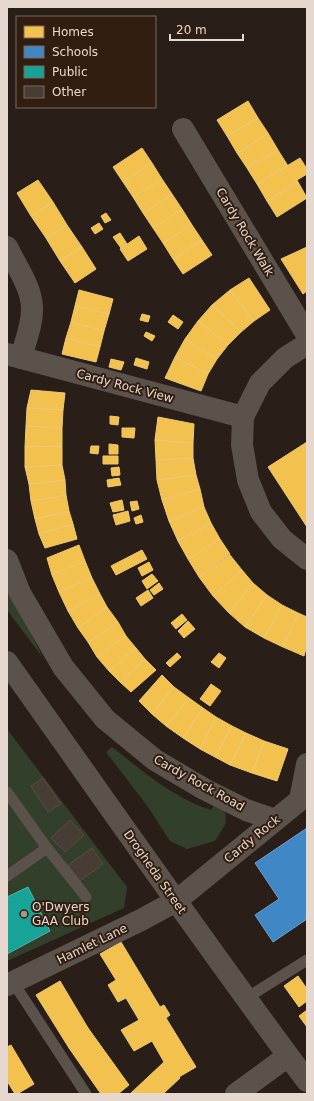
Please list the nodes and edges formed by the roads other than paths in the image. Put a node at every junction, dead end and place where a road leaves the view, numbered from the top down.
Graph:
1 (183, 129) dead end
2 (7, 247) edge
3 (307, 335) edge
4 (307, 344) edge
5 (14, 356) edge
6 (243, 417) junction
7 (307, 559) edge
8 (7, 560) edge
9 (7, 662) edge
10 (307, 764) edge
11 (7, 792) edge
12 (304, 800) edge
13 (275, 820) junction
14 (47, 848) junction
15 (7, 876) edge
16 (86, 897) dead end
17 (176, 901) junction
18 (307, 960) edge
19 (10, 983) edge
20 (246, 999) junction
21 (288, 1056) junction
22 (307, 1081) edge
23 (86, 1094) edge
24 (236, 1094) edge

1 - 3 street, Cardy Rock Walk
2 - 5 street
4 - 6 street
5 - 6 street, Cardy Rock View
6 - 7 street
8 - 13 street, Cardy Rock Road
9 - 17 street, Drogheda Street
10 - 12 street, Cardy Rock
11 - 14 lane
12 - 13 street, Cardy Rock
13 - 17 street, Cardy Rock
14 - 15 lane
14 - 16 lane
17 - 19 street, Hamlet Lane
17 - 20 street, Drogheda Street
18 - 20 lane
19 - 23 lane
20 - 21 street, Drogheda Street
21 - 22 street, Drogheda Street
21 - 24 street

